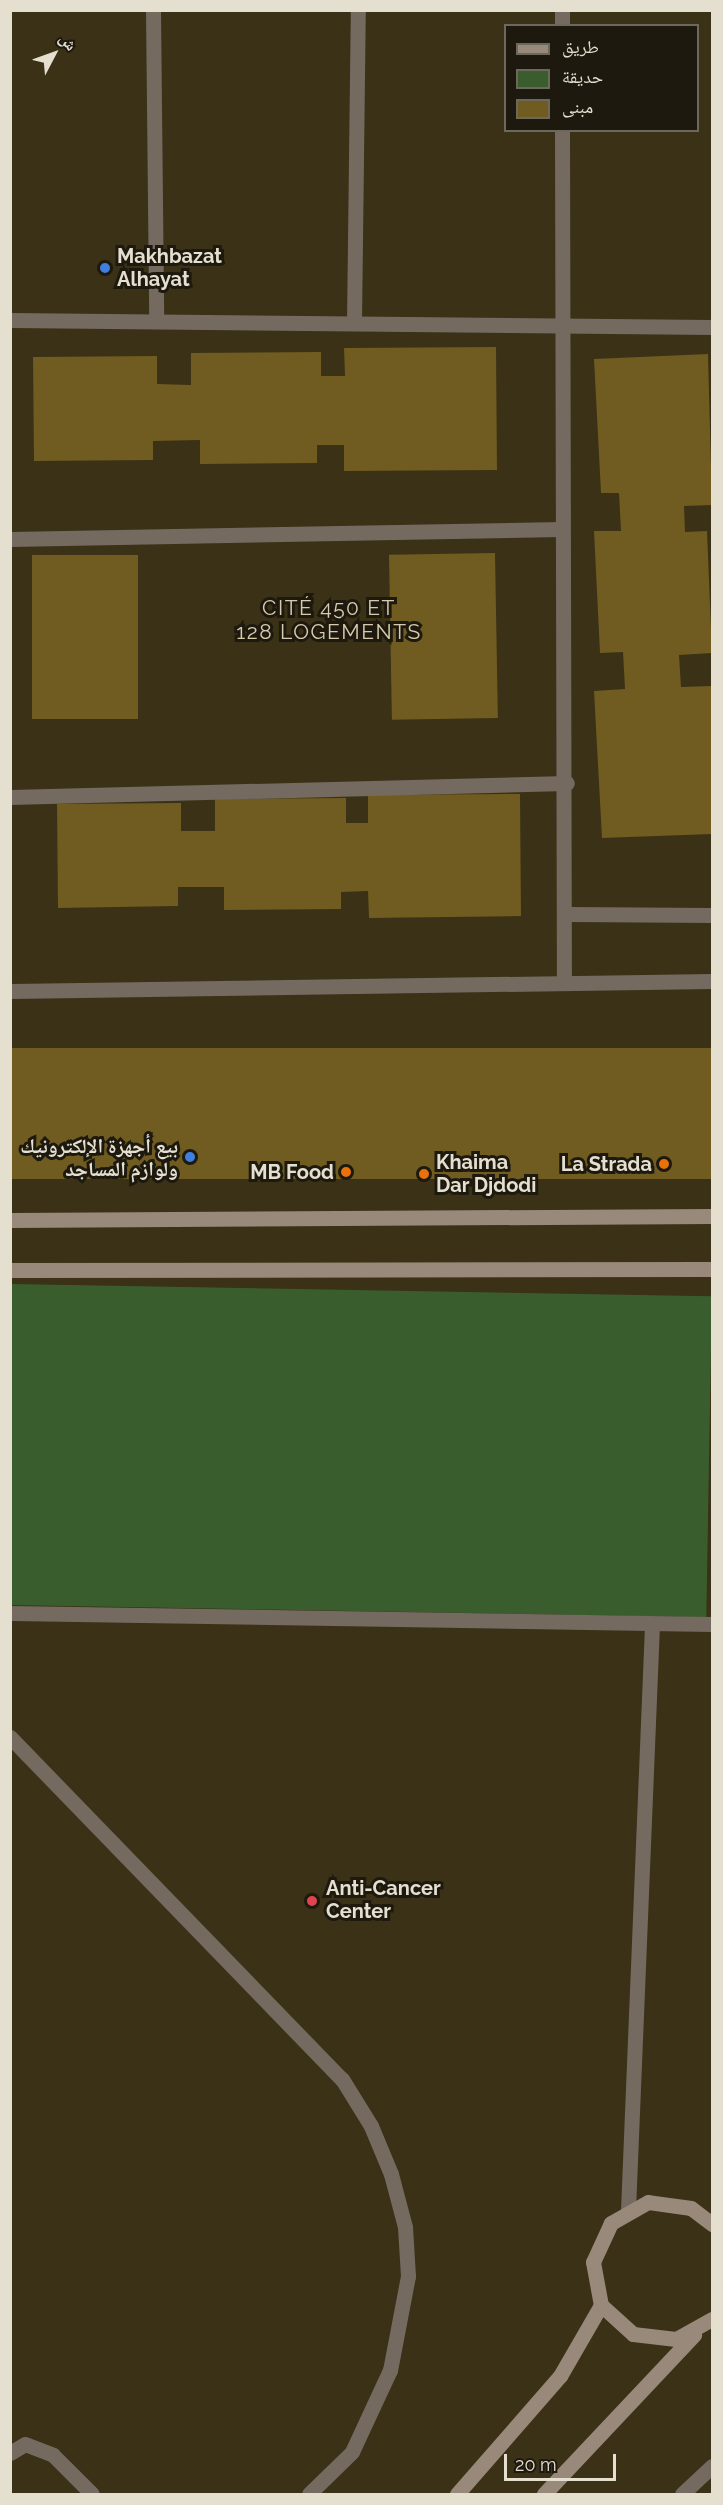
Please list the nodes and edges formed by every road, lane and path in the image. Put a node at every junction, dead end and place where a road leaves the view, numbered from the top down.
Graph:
1 (153, 10) edge
2 (358, 10) edge
3 (562, 132) edge
4 (156, 319) junction
5 (10, 320) edge
6 (354, 322) junction
7 (561, 325) junction
8 (712, 327) edge
9 (562, 529) junction
10 (10, 539) edge
11 (567, 783) junction
12 (10, 797) edge
13 (568, 914) junction
14 (712, 915) edge
15 (564, 980) junction
16 (712, 981) edge
17 (10, 992) edge
18 (712, 1216) edge
19 (10, 1220) edge
20 (712, 1269) edge
21 (10, 1270) edge
22 (10, 1613) edge
23 (652, 1624) junction
24 (712, 1624) edge
25 (10, 1737) edge
26 (712, 2206) edge
27 (692, 2208) junction
28 (628, 2210) junction
29 (712, 2224) edge
30 (601, 2305) junction
31 (712, 2319) edge
32 (696, 2332) junction
33 (10, 2453) edge
34 (712, 2466) edge
35 (92, 2494) edge
36 (309, 2494) edge
37 (457, 2494) edge
38 (544, 2494) edge
39 (682, 2494) edge

1 - 4 street
2 - 6 street
3 - 7 street
4 - 5 street
4 - 6 street
6 - 7 street
7 - 8 street
7 - 9 street
9 - 10 street
9 - 11 street
11 - 12 street
11 - 13 street
13 - 14 street
13 - 15 street
15 - 16 street
15 - 17 street
18 - 19 main road
20 - 21 main road
22 - 23 street
23 - 24 street
23 - 28 street
25 - 36 street
26 - 27 main road
27 - 28 main road
27 - 29 main road
28 - 30 main road
30 - 32 main road
30 - 37 main road
31 - 32 main road
32 - 38 main road
33 - 35 street
34 - 39 street

